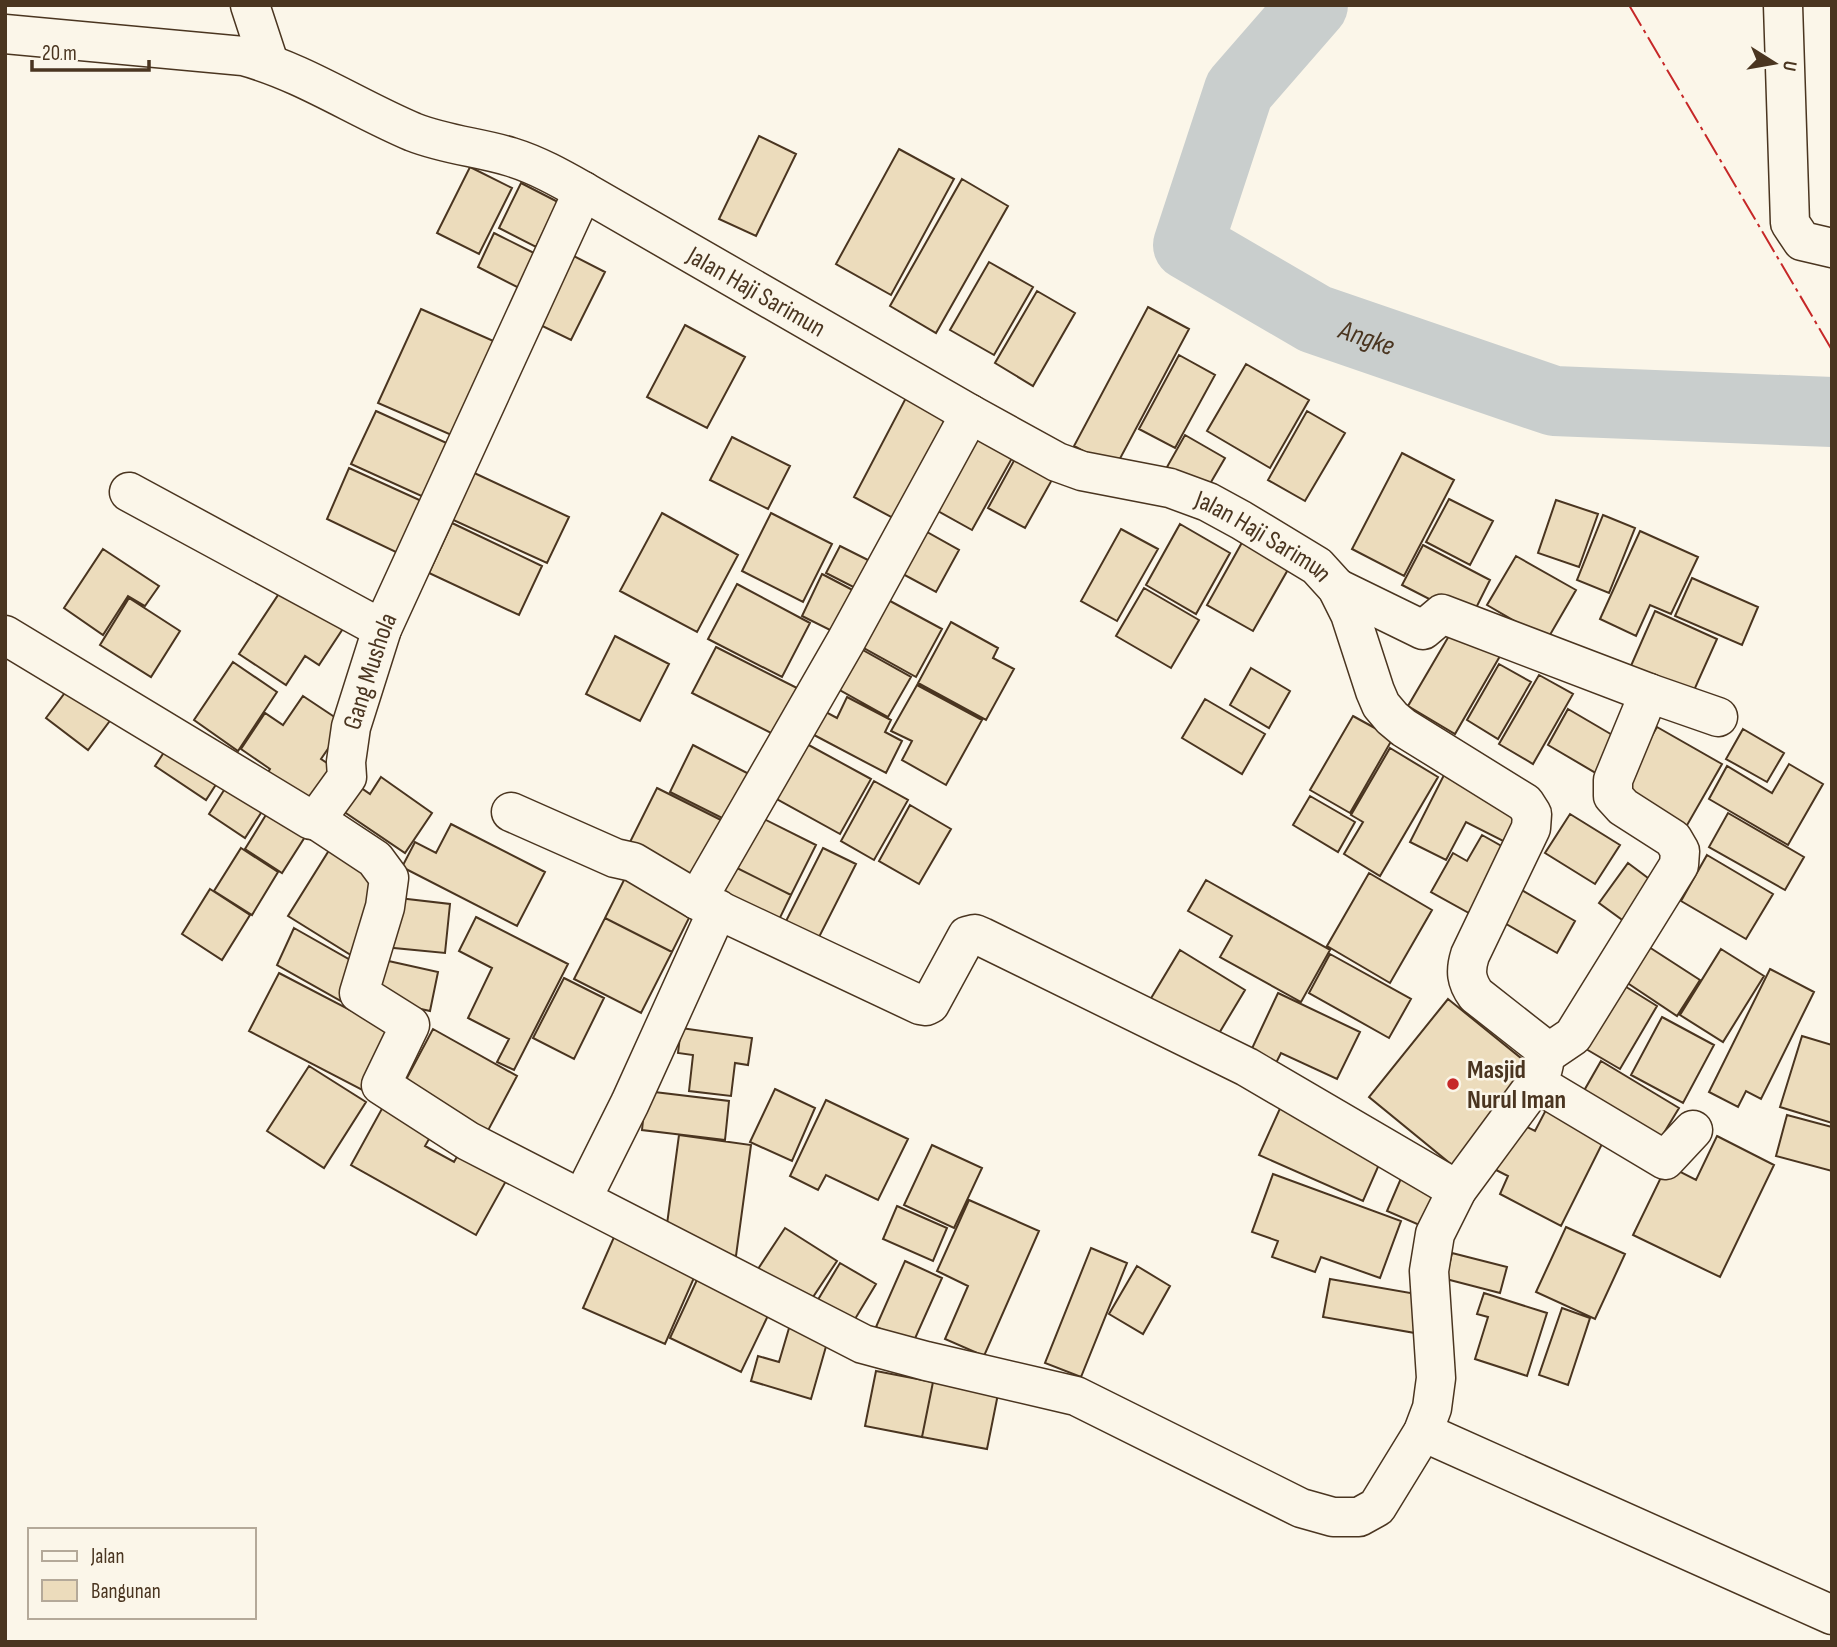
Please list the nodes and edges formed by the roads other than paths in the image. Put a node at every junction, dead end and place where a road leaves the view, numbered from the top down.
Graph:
1 (250, 5) edge
2 (1783, 5) edge
3 (5, 34) edge
4 (269, 63) junction
5 (583, 191) junction
6 (1832, 248) edge
7 (970, 414) junction
8 (130, 492) dead end
9 (1337, 588) junction
10 (382, 629) junction
11 (5, 635) edge
12 (1649, 693) junction
13 (1718, 717) dead end
14 (512, 813) dead end
15 (316, 820) junction
16 (708, 904) junction
17 (1541, 1069) junction
18 (1693, 1130) dead end
19 (1457, 1190) junction
20 (582, 1199) junction
21 (1423, 1432) junction
22 (1832, 1615) edge

1 - 4 street
2 - 6 street
3 - 4 street, Jalan Haji Sarimun
4 - 5 street, Jalan Haji Sarimun
5 - 7 street, Jalan Haji Sarimun
5 - 10 street, Gang Mushola
7 - 9 street, Jalan Haji Sarimun
7 - 16 street
8 - 10 street
9 - 12 street
9 - 17 street, Jalan Haji Sarimun
10 - 15 street, Gang Mushola
11 - 15 street
12 - 13 street
12 - 17 street
14 - 16 street
15 - 20 street
16 - 19 street
16 - 20 street
17 - 18 street
17 - 19 street
19 - 21 street
20 - 21 street
21 - 22 street

